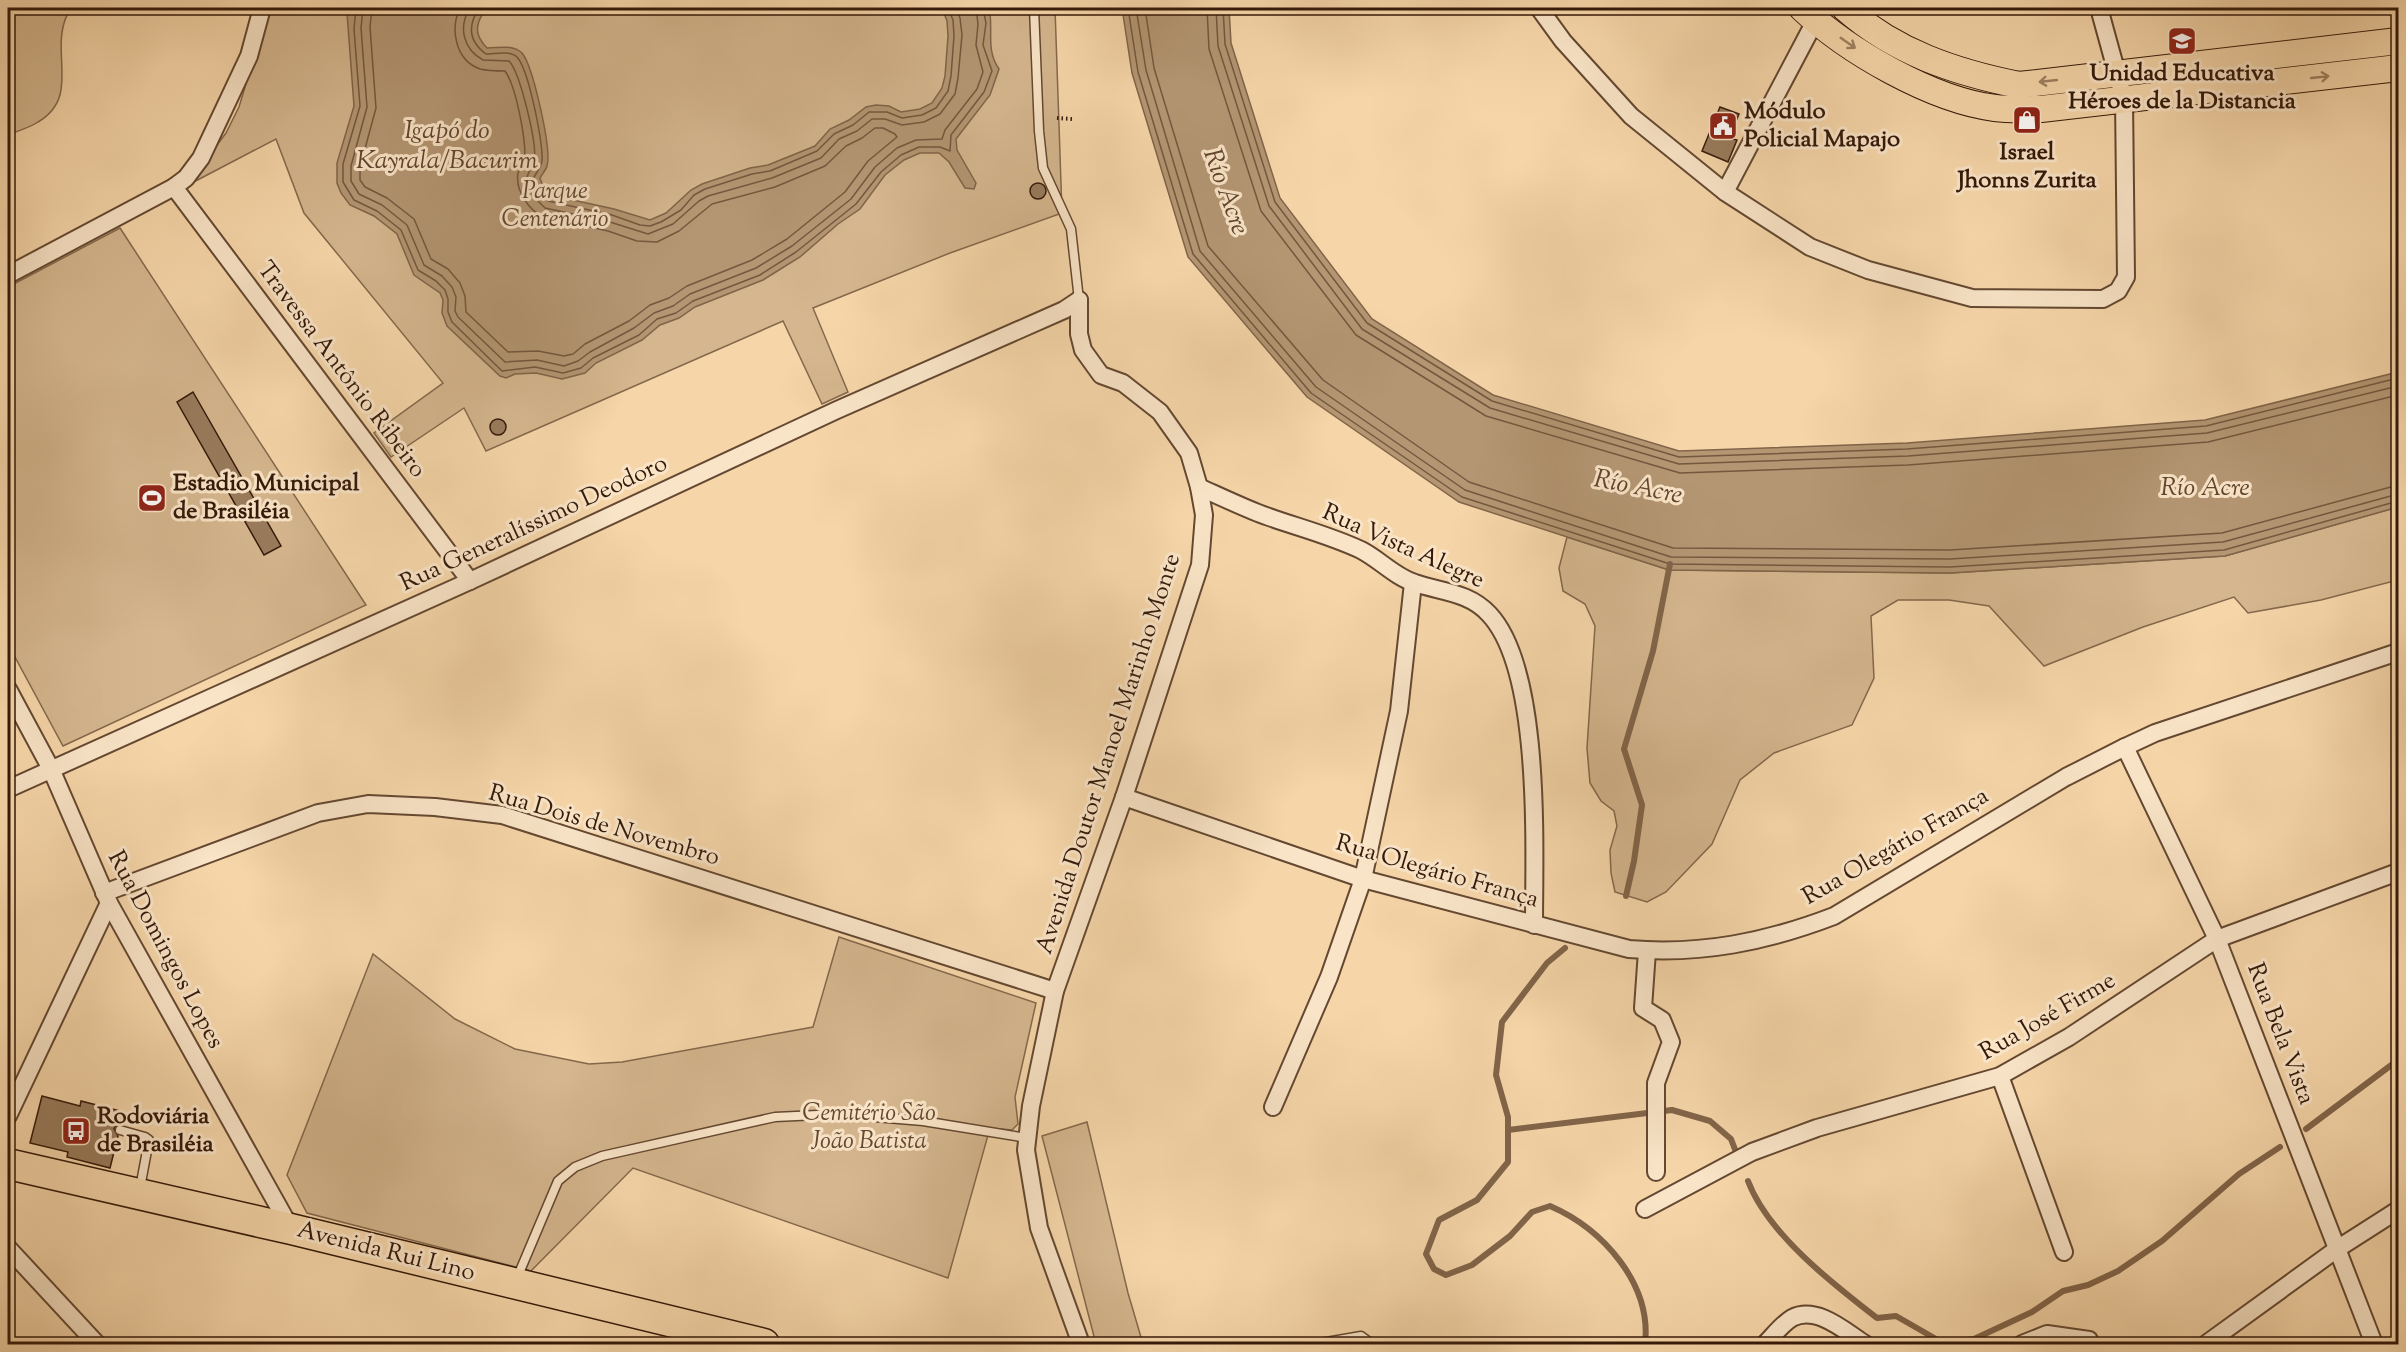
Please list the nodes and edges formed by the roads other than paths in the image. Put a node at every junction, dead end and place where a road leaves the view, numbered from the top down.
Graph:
1 (262, 8) edge
2 (1034, 8) edge
3 (1539, 8) edge
4 (1845, 8) edge
5 (2099, 8) edge
6 (1813, 12) edge
7 (2398, 41) edge
8 (2398, 68) edge
9 (2117, 73) junction
10 (2124, 99) junction
11 (174, 188) junction
12 (1725, 192) junction
13 (8, 275) edge
14 (1079, 300) junction
15 (1199, 487) junction
16 (470, 581) junction
17 (1413, 583) junction
18 (2398, 652) edge
19 (8, 689) edge
20 (2125, 747) junction
21 (51, 769) junction
22 (8, 789) edge
23 (1124, 797) junction
24 (2398, 872) edge
25 (1363, 879) junction
26 (106, 898) junction
27 (1534, 925) junction
28 (2217, 939) junction
29 (1647, 951) junction
30 (1055, 991) junction
31 (2000, 1076) junction
32 (1273, 1107) dead end
33 (8, 1116) edge
34 (120, 1130) dead end
35 (1027, 1138) junction
36 (8, 1164) edge
37 (1656, 1172) dead end
38 (139, 1195) junction
39 (1645, 1209) dead end
40 (2398, 1210) edge
41 (291, 1229) junction
42 (8, 1248) edge
43 (2337, 1249) junction
44 (2064, 1252) dead end
45 (514, 1284) junction
46 (2090, 1342) edge
47 (97, 1344) edge
48 (764, 1344) edge
49 (1081, 1344) edge
50 (1315, 1344) edge
51 (1372, 1344) edge
52 (1765, 1344) edge
53 (1864, 1344) edge
54 (2022, 1344) edge
55 (2206, 1344) edge
56 (2374, 1344) edge

1 - 11 street
2 - 14 lane, Avenida Doutor Manoel Marinho Monte
3 - 12 street
9 -> 4 main road
5 - 9 street
6 -> 10 main road
6 - 12 street
7 - 9 main road
10 -> 8 main road
9 - 10 street
10 - 12 street
11 - 13 street
11 - 16 street, Travessa Antônio Ribeiro
14 - 15 street, Avenida Doutor Manoel Marinho Monte
14 - 16 street, Rua Generalíssimo Deodoro
15 - 17 street, Rua Vista Alegre
15 - 23 street, Avenida Doutor Manoel Marinho Monte
16 - 21 street, Rua Generalíssimo Deodoro
17 - 25 street
17 - 27 street, Rua Vista Alegre
18 - 20 street, Rua Olegário França
19 - 21 street, Rua Domingos Lopes
20 - 28 street, Rua Bela Vista
20 - 29 street, Rua Olegário França
21 - 22 street, Rua Generalíssimo Deodoro
21 - 26 street, Rua Domingos Lopes
23 - 25 street, Rua Olegário França
23 - 30 street, Avenida Doutor Manoel Marinho Monte
24 - 28 street, Rua José Firme
25 - 27 street, Rua Olegário França
25 - 32 street
26 - 30 street, Rua Dois de Novembro
26 - 33 street
26 - 41 street, Rua Domingos Lopes
27 - 29 street, Rua Olegário França
28 - 31 street, Rua José Firme
28 - 43 street, Rua Bela Vista
29 - 37 street
30 - 35 street, Avenida Doutor Manoel Marinho Monte
31 - 39 street, Rua José Firme
31 - 44 street
34 - 38 lane
35 - 45 lane
35 - 49 street, Avenida Doutor Manoel Marinho Monte
36 - 38 highway, Avenida Rui Lino
38 - 41 highway, Avenida Rui Lino
40 - 43 street
41 - 45 highway, Avenida Rui Lino
42 - 47 street
43 - 55 street
43 - 56 street, Rua Bela Vista
45 - 48 highway, Avenida Rui Lino
46 - 54 street
50 - 51 lane
52 - 53 street

